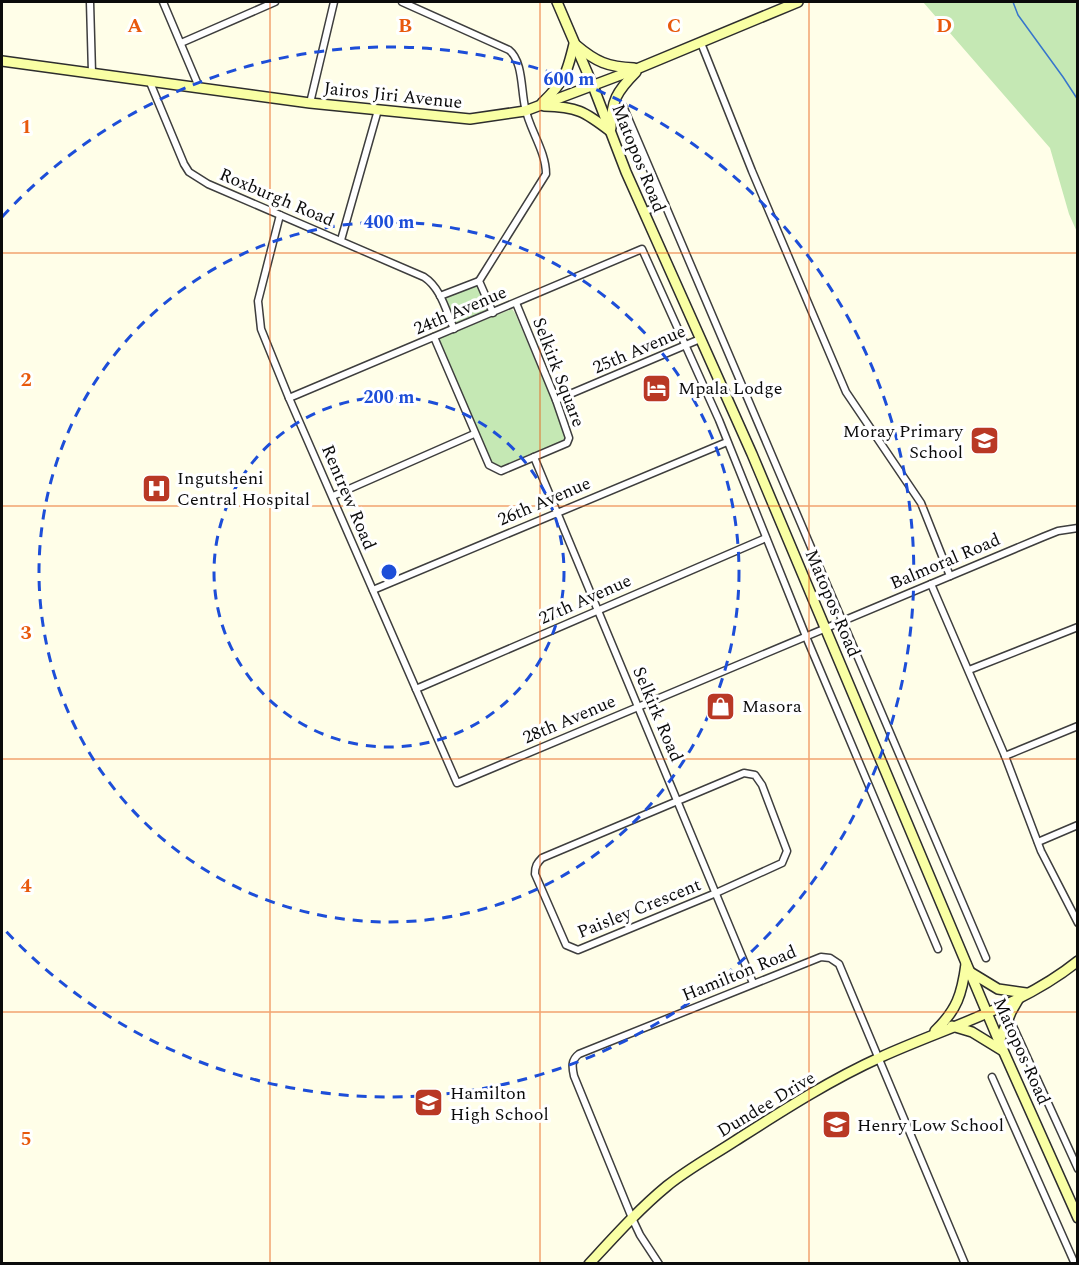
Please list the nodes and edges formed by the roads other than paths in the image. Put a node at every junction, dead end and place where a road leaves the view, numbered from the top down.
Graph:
1 (90, 2) edge
2 (163, 2) edge
3 (275, 2) edge
4 (333, 2) edge
5 (402, 2) edge
6 (557, 2) edge
7 (798, 2) edge
8 (181, 43) junction
9 (702, 43) junction
10 (574, 44) junction
11 (2, 61) edge
12 (639, 68) junction
13 (92, 73) junction
14 (149, 80) junction
15 (593, 86) junction
16 (200, 87) junction
17 (310, 103) junction
18 (539, 106) junction
19 (623, 106) dead end
20 (378, 111) junction
21 (525, 111) junction
22 (611, 133) junction
23 (665, 204) junction
24 (643, 212) junction
25 (280, 215) junction
26 (341, 240) junction
27 (479, 281) junction
28 (440, 296) junction
29 (516, 303) junction
30 (493, 313) junction
31 (454, 329) junction
32 (434, 337) junction
33 (700, 339) junction
34 (685, 345) junction
35 (289, 398) junction
36 (556, 400) junction
37 (474, 434) junction
38 (727, 442) junction
39 (534, 457) junction
40 (333, 496) junction
41 (556, 513) junction
42 (1077, 528) edge
43 (766, 538) junction
44 (950, 576) junction
45 (931, 584) junction
46 (373, 590) junction
47 (597, 611) junction
48 (843, 620) junction
49 (825, 627) junction
50 (1077, 627) edge
51 (805, 635) junction
52 (969, 670) junction
53 (416, 689) junction
54 (639, 706) junction
55 (1077, 726) edge
56 (1005, 756) junction
57 (457, 783) joint
58 (678, 800) junction
59 (1077, 825) edge
60 (1038, 842) junction
61 (716, 893) junction
62 (1077, 923) edge
63 (938, 949) dead end
64 (986, 958) dead end
65 (1077, 963) edge
66 (968, 968) junction
67 (753, 983) junction
68 (1024, 995) junction
69 (987, 1013) junction
70 (1012, 1024) dead end
71 (952, 1026) junction
72 (931, 1035) junction
73 (1001, 1047) junction
74 (879, 1058) junction
75 (993, 1077) dead end
76 (1077, 1169) edge
77 (632, 1218) junction
78 (1077, 1218) edge
79 (590, 1263) edge
80 (659, 1263) edge
81 (965, 1263) edge
82 (1075, 1263) edge

1 - 13 street
2 - 8 street
3 - 8 street
4 - 17 street
5 - 21 street
6 - 10 main road, Matopos Road
7 - 9 main road, Jairos Jiri Avenue
8 - 16 street
9 - 12 main road, Jairos Jiri Avenue
9 - 44 street
10 - 12 main road
10 - 15 main road, Matopos Road
10 - 18 main road
11 - 13 main road, Jairos Jiri Avenue
12 - 15 main road, Jairos Jiri Avenue
12 - 22 main road
13 - 14 main road, Jairos Jiri Avenue
14 - 16 main road, Jairos Jiri Avenue
14 - 25 street, Roxburgh Road
15 - 18 main road, Jairos Jiri Avenue
15 - 22 main road, Matopos Road
16 - 17 main road, Jairos Jiri Avenue
17 - 20 main road, Jairos Jiri Avenue
18 - 21 main road, Jairos Jiri Avenue
18 - 22 main road
19 - 23 street
20 - 21 main road, Jairos Jiri Avenue
20 - 26 street
21 - 27 street
22 - 24 main road, Matopos Road
23 - 24 street
23 - 48 street
24 - 33 main road, Matopos Road
25 - 26 street, Roxburgh Road
25 - 35 street, Rentrew Road
26 - 28 street, Roxburgh Road
27 - 28 street
27 - 30 street
28 - 31 street, Roxburgh Road
29 - 30 street, 24th Avenue
29 - 34 street, 24th Avenue
29 - 36 street, Selkirk Square
30 - 31 street, 24th Avenue
31 - 32 street, 24th Avenue
32 - 35 street, 24th Avenue
32 - 37 street, Selkirk Square
33 - 34 street, 25th Avenue
33 - 49 main road, Matopos Road
34 - 36 street, 25th Avenue
34 - 38 street
35 - 40 street, Rentrew Road
36 - 39 street, Selkirk Square
37 - 39 street, Selkirk Square
37 - 40 street
38 - 41 street, 26th Avenue
38 - 43 street
39 - 41 street, Selkirk Road
40 - 46 street, Rentrew Road
41 - 46 street, 26th Avenue
41 - 47 street, Selkirk Road
42 - 44 street, Balmoral Road
43 - 47 street, 27th Avenue
43 - 51 street
44 - 45 street, Balmoral Road
45 - 48 street, Balmoral Road
45 - 52 street
46 - 53 street, Rentrew Road
47 - 53 street, 27th Avenue
47 - 54 street, Selkirk Road
48 - 49 street, Balmoral Road
48 - 64 street
49 - 51 street, 28th Avenue
49 - 66 main road, Matopos Road
50 - 52 street
51 - 54 street, 28th Avenue
51 - 63 street
52 - 56 street
53 - 57 street, Rentrew Road
54 - 57 street, 28th Avenue
54 - 58 street, Selkirk Road
55 - 56 street
56 - 60 street
58 - 61 street, Selkirk Road
58 - 61 street, Paisley Crescent
58 - 61 street, Paisley Crescent
59 - 60 street
60 - 62 street
61 - 67 street, Selkirk Road
65 - 68 main road, Dundee Drive
66 - 68 main road
66 - 69 main road, Matopos Road
66 - 72 main road
67 - 74 street, Hamilton Road
67 - 77 street, Hamilton Road
68 - 69 main road, Dundee Drive
68 - 73 main road
69 - 71 main road, Dundee Drive
69 - 73 main road, Matopos Road
70 - 76 street
71 - 72 main road, Dundee Drive
71 - 73 main road
72 - 74 main road, Dundee Drive
73 - 78 main road, Matopos Road
74 - 77 main road, Dundee Drive
74 - 81 street
75 - 82 street
77 - 79 main road, Dundee Drive
77 - 80 street

